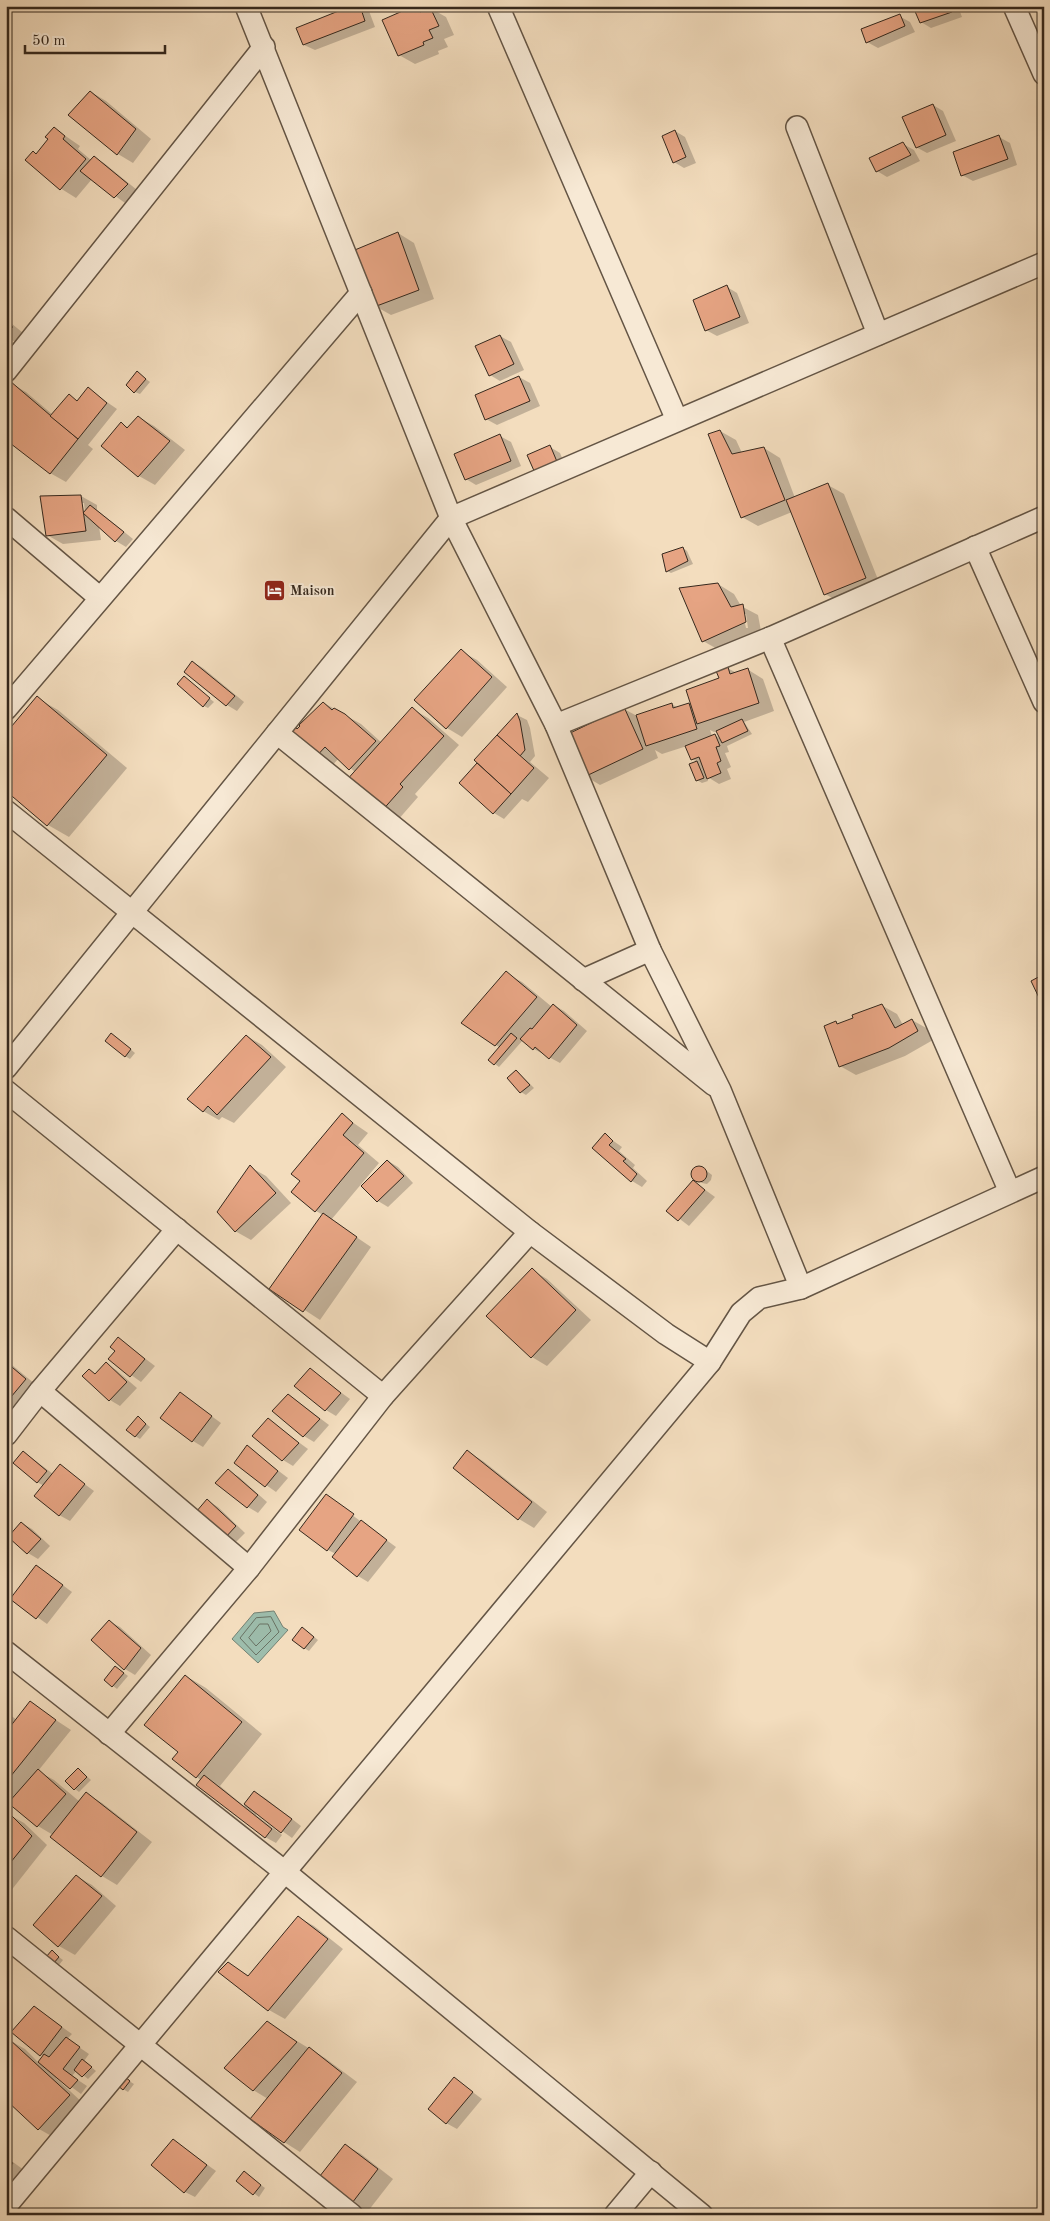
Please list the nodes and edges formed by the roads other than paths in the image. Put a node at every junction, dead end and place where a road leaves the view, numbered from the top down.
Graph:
1 (246, 6) edge
2 (498, 6) edge
3 (1014, 6) edge
4 (264, 48) junction
5 (1044, 74) edge
6 (797, 127) dead end
7 (1044, 263) edge
8 (361, 293) junction
9 (878, 334) junction
10 (6, 371) edge
11 (677, 420) junction
12 (1044, 517) edge
13 (6, 518) edge
14 (451, 518) junction
15 (974, 547) junction
16 (100, 598) junction
17 (770, 638) junction
18 (1044, 702) edge
19 (6, 709) edge
20 (556, 725) junction
21 (277, 733) junction
22 (6, 811) edge
23 (132, 912) junction
24 (650, 950) junction
25 (583, 980) junction
26 (6, 1068) edge
27 (720, 1090) junction
28 (6, 1091) edge
29 (1044, 1177) edge
30 (1010, 1192) junction
31 (177, 1228) junction
32 (530, 1232) junction
33 (801, 1288) junction
34 (710, 1362) junction
35 (40, 1391) junction
36 (383, 1396) junction
37 (6, 1435) edge
38 (249, 1568) junction
39 (6, 1652) edge
40 (109, 1734) junction
41 (285, 1872) junction
42 (6, 1937) edge
43 (141, 2045) junction
44 (652, 2172) junction
45 (6, 2206) edge
46 (352, 2215) edge
47 (616, 2215) edge
48 (702, 2215) edge

1 - 4 street
2 - 11 street
3 - 5 street
4 - 8 street
4 - 10 street
6 - 9 street
7 - 9 street
8 - 14 street
8 - 16 street
9 - 11 street
11 - 14 street
12 - 15 street
13 - 16 street
14 - 20 street
14 - 21 street
15 - 17 street
15 - 18 street
16 - 19 street
17 - 20 street
17 - 30 street
20 - 24 street
21 - 23 street
21 - 25 street
22 - 23 street
23 - 26 street
23 - 32 street
24 - 25 street
24 - 27 street
25 - 27 street
27 - 33 street
28 - 31 street
29 - 30 street
30 - 33 street
31 - 35 street
31 - 36 street
32 - 34 street
32 - 36 street
33 - 34 street
34 - 41 street
35 - 37 street
35 - 38 street
36 - 38 street
38 - 40 street
39 - 40 street
40 - 41 street
41 - 43 street
41 - 44 street
42 - 43 street
43 - 45 street
43 - 46 street
44 - 47 street
44 - 48 street

